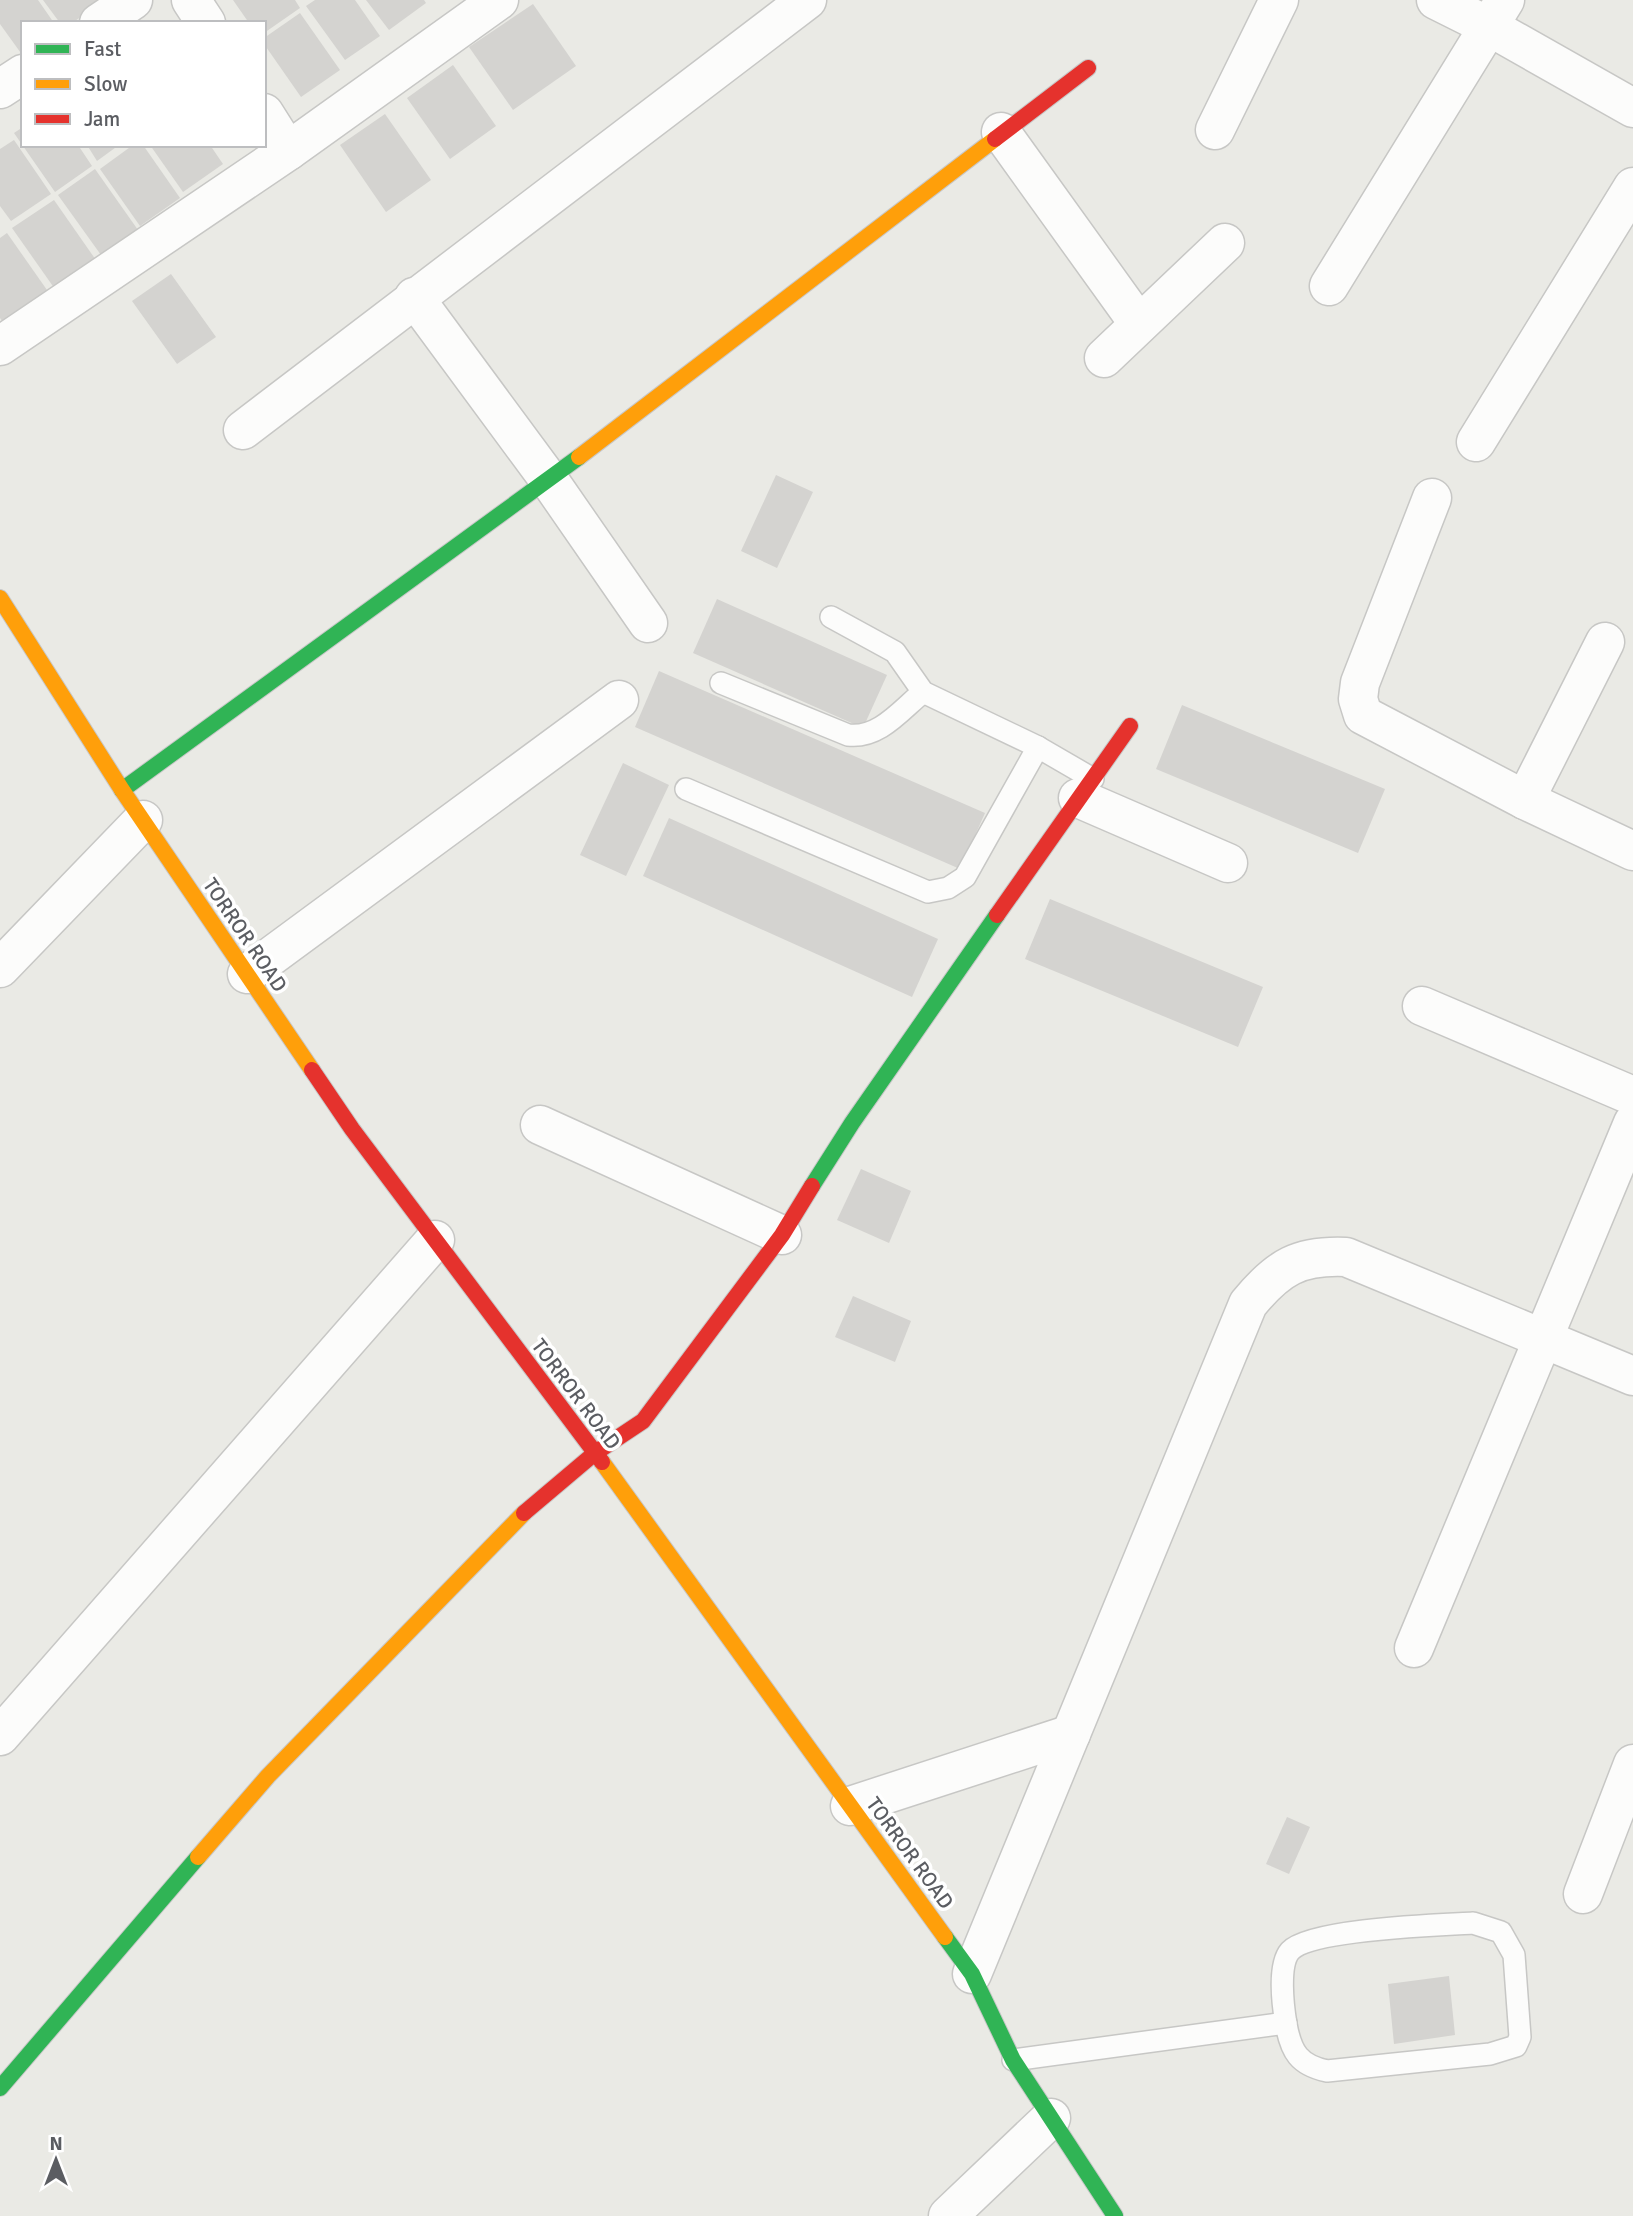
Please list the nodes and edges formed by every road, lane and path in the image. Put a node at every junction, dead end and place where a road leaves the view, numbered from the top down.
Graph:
1 (133, 0) edge
2 (191, 0) edge
3 (499, 0) edge
4 (807, 0) edge
5 (1279, 0) edge
6 (1436, 0) edge
7 (1496, 13) edge
8 (102, 21) edge
9 (204, 21) edge
10 (1088, 68) dead end
11 (21, 75) edge
12 (0, 89) edge
13 (1633, 108) edge
14 (266, 116) edge
15 (1215, 130) dead end
16 (1001, 132) junction
17 (288, 151) junction
18 (1633, 187) edge
19 (1225, 243) dead end
20 (1329, 286) dead end
21 (414, 297) junction
22 (1139, 324) junction
23 (0, 346) edge
24 (1104, 358) dead end
25 (243, 430) dead end
26 (1476, 442) dead end
27 (549, 480) junction
28 (1432, 498) dead end
29 (0, 598) edge
30 (831, 617) dead end
31 (649, 623) dead end
32 (1605, 642) dead end
33 (721, 683) dead end
34 (923, 692) junction
35 (619, 700) dead end
36 (1130, 726) dead end
37 (1038, 747) junction
38 (1086, 788) junction
39 (686, 789) dead end
40 (1525, 800) junction
41 (132, 805) junction
42 (1633, 851) edge
43 (1228, 863) dead end
44 (0, 968) edge
45 (247, 974) junction
46 (1422, 1006) dead end
47 (1633, 1096) edge
48 (1633, 1123) edge
49 (540, 1125) dead end
50 (782, 1235) junction
51 (435, 1240) junction
52 (1542, 1340) junction
53 (1633, 1377) edge
54 (595, 1453) junction
55 (1414, 1648) dead end
56 (1071, 1734) junction
57 (0, 1736) edge
58 (1633, 1764) edge
59 (850, 1806) junction
60 (1583, 1894) dead end
61 (972, 1974) junction
62 (1286, 2023) junction
63 (1013, 2060) junction
64 (0, 2088) edge
65 (1051, 2118) junction
66 (948, 2216) edge
67 (1115, 2216) edge

1 - 8 street
2 - 9 street
3 - 17 street
4 - 21 street
5 - 15 street
6 - 7 street
7 - 13 street
7 - 20 street
10 - 16 street
11 - 12 street
14 - 17 street
16 - 22 street
16 - 27 street
17 - 23 street
18 - 26 street
19 - 22 street
21 - 25 street
21 - 27 street
22 - 24 street
27 - 31 street
27 - 41 street
28 - 40 street
29 - 41 street, TORROR ROAD
30 - 34 lane
32 - 40 street
33 - 34 lane
34 - 37 lane
35 - 45 street
36 - 38 street
37 - 38 lane
37 - 39 lane
38 - 43 street
38 - 50 street
40 - 42 street
41 - 44 street
41 - 45 street, TORROR ROAD
45 - 51 street, TORROR ROAD
46 - 47 street
48 - 52 street
49 - 50 street
50 - 54 street
51 - 54 street, TORROR ROAD
51 - 57 street
52 - 53 street
52 - 55 street
52 - 56 street
54 - 59 street, TORROR ROAD
54 - 64 street
56 - 59 street
56 - 61 street
58 - 60 street
59 - 61 street, TORROR ROAD
61 - 63 street, TORROR ROAD
62 - 62 lane
62 - 63 lane
63 - 65 street, TORROR ROAD
65 - 66 street
65 - 67 street, TORROR ROAD

